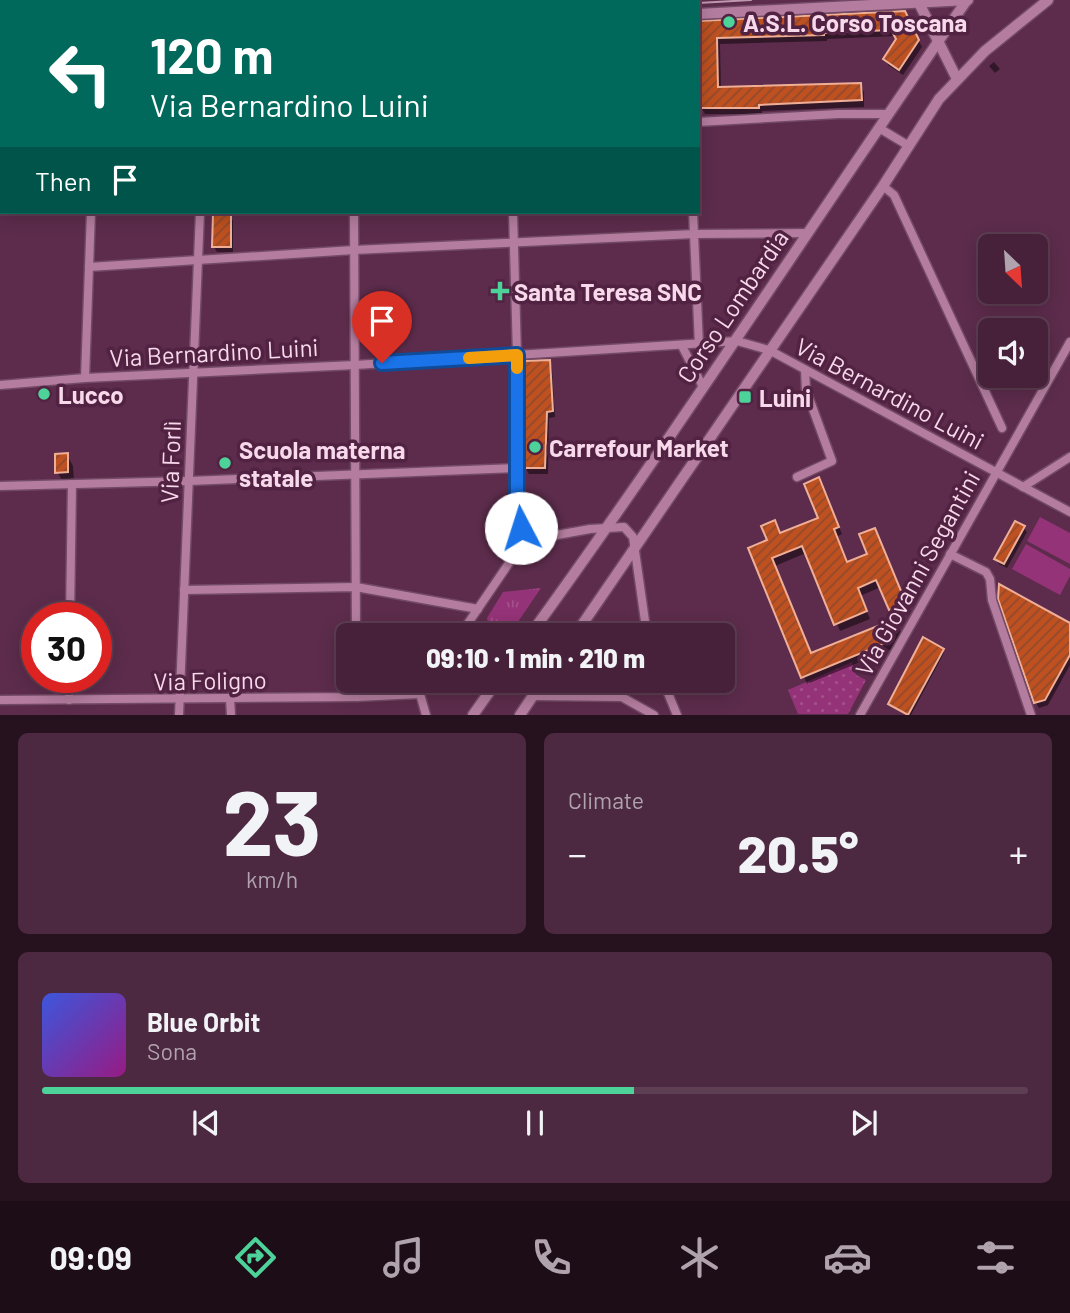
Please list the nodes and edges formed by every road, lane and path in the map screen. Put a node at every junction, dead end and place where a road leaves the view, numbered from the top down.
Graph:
1 (969, 0) edge
2 (1048, 0) edge
3 (919, 3) junction
4 (700, 14) edge
5 (938, 42) junction
6 (957, 79) junction
7 (888, 114) junction
8 (700, 122) edge
9 (879, 128) junction
10 (909, 146) junction
11 (884, 186) junction
12 (91, 214) edge
13 (200, 214) edge
14 (354, 214) edge
15 (513, 214) edge
16 (693, 214) edge
17 (808, 233) junction
18 (694, 234) junction
19 (513, 243) junction
20 (354, 250) junction
21 (198, 262) junction
22 (89, 267) junction
23 (737, 341) junction
24 (1070, 342) edge
25 (699, 345) junction
26 (682, 346) junction
27 (769, 350) junction
28 (517, 355) junction
29 (355, 365) junction
30 (805, 370) junction
31 (192, 372) junction
32 (85, 378) junction
33 (0, 385) edge
34 (703, 387) junction
35 (1002, 428) dead end
36 (1070, 457) edge
37 (517, 468) junction
38 (996, 472) junction
39 (355, 475) junction
40 (797, 477) dead end
41 (188, 481) junction
42 (72, 484) junction
43 (0, 486) edge
44 (1023, 487) junction
45 (1070, 512) edge
46 (609, 527) junction
47 (524, 541) junction
48 (634, 546) junction
49 (950, 554) junction
50 (356, 587) junction
51 (184, 590) junction
52 (70, 602) edge
53 (478, 610) junction
54 (356, 623) edge
55 (469, 623) edge
56 (539, 623) edge
57 (583, 623) edge
58 (645, 623) edge
59 (69, 693) edge
60 (357, 693) edge
61 (489, 693) edge
62 (535, 693) edge
63 (614, 693) edge
64 (668, 693) edge
65 (420, 694) joint
66 (533, 696) junction
67 (357, 697) junction
68 (621, 697) junction
69 (180, 699) junction
70 (230, 699) junction
71 (0, 700) edge
72 (69, 700) junction
73 (179, 715) edge
74 (231, 715) edge
75 (426, 715) edge
76 (473, 715) edge
77 (520, 715) edge
78 (654, 715) edge
79 (677, 715) edge
80 (860, 715) edge
81 (1031, 715) edge

1 - 3 street
1 - 5 street, Corso Lombardia
2 - 6 street
3 - 4 street
3 - 5 street
5 - 6 street
5 - 7 street, Corso Lombardia
6 - 10 street
7 - 8 street
7 - 9 street, Corso Lombardia
9 - 10 street
9 - 17 street, Corso Lombardia
10 - 11 street
11 - 27 street
11 - 35 street
12 - 22 street
13 - 21 street, Via Forlì
14 - 20 street
15 - 19 street
16 - 18 street
17 - 18 street
17 - 23 street, Corso Lombardia
18 - 19 street
18 - 25 street
19 - 20 street
19 - 28 street
20 - 21 street
20 - 29 street
21 - 22 street
21 - 31 street, Via Forlì
22 - 32 street
23 - 25 street, Via Bernardino Luini
23 - 27 street, Via Bernardino Luini
23 - 34 street, Corso Lombardia
24 - 38 street, Via Giovanni Segantini
25 - 26 street, Via Bernardino Luini
26 - 28 street, Via Bernardino Luini
26 - 34 street
27 - 30 street, Via Bernardino Luini
27 - 48 street
28 - 29 street, Via Bernardino Luini
28 - 37 street
29 - 31 street, Via Bernardino Luini
29 - 39 street
30 - 38 street, Via Bernardino Luini
30 - 40 street
31 - 32 street, Via Bernardino Luini
31 - 41 street, Via Forlì
32 - 33 street, Via Bernardino Luini
34 - 46 street, Corso Lombardia
36 - 44 street
37 - 39 street
37 - 47 street
38 - 44 street, Via Bernardino Luini
38 - 49 street, Via Giovanni Segantini
39 - 41 street
39 - 50 street
41 - 42 street
41 - 51 street, Via Forlì
42 - 43 street
42 - 52 street
44 - 45 street, Via Bernardino Luini
46 - 47 street
46 - 48 street
46 - 56 street, Corso Lombardia
47 - 53 street
48 - 57 street
48 - 58 street
49 - 80 street, Via Giovanni Segantini
49 - 81 street
50 - 51 street
50 - 53 street
50 - 54 street
51 - 69 street, Via Forlì
53 - 55 street
59 - 72 street
60 - 67 street
61 - 76 street
62 - 66 street
63 - 68 street
64 - 79 street
65 - 67 street, Via Foligno
65 - 75 street
66 - 68 street
66 - 77 street
67 - 70 street, Via Foligno
68 - 78 street
69 - 70 street, Via Foligno
69 - 72 street, Via Foligno
69 - 73 street, Via Forlì
70 - 74 street
71 - 72 street, Via Foligno

